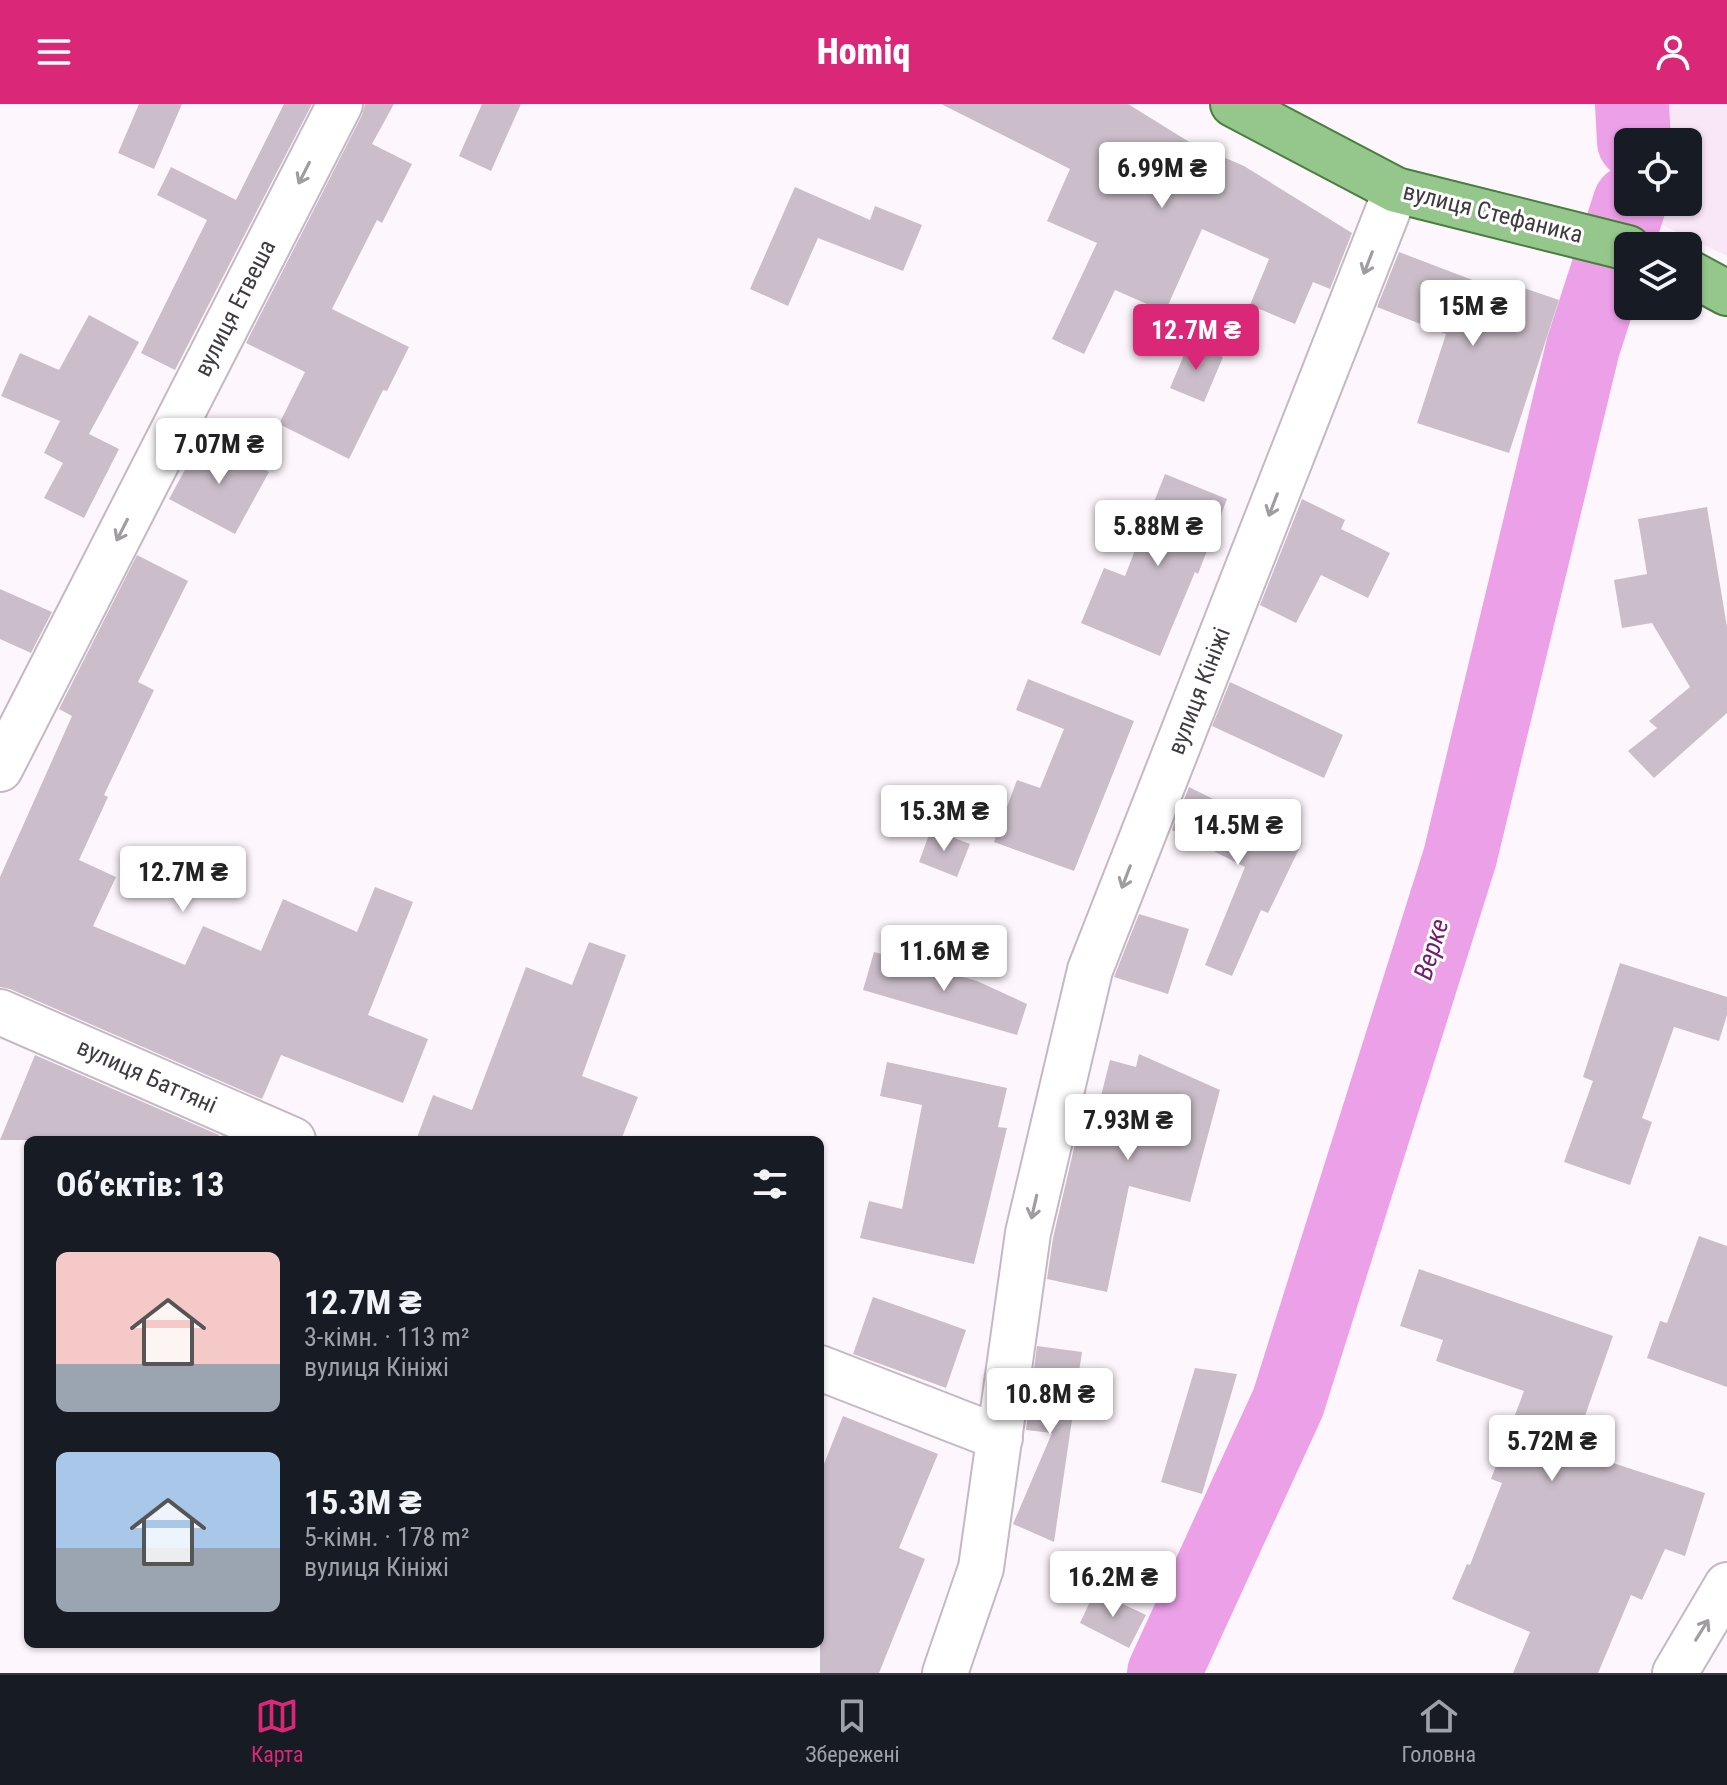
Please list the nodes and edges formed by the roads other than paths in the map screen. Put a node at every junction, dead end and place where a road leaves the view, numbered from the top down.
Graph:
1 (340, 104) edge
2 (1233, 104) edge
3 (1396, 190) junction
4 (1611, 244) edge
5 (1702, 280) edge
6 (1727, 293) edge
7 (0, 769) edge
8 (0, 1012) edge
9 (284, 1136) edge
10 (824, 1370) edge
11 (1000, 1438) junction
12 (1727, 1585) edge
13 (945, 1673) edge
14 (1675, 1673) edge

1 -> 7 street, вулиця Етвеша
2 - 3 main road, вулиця Стефаника
3 - 4 main road, вулиця Стефаника
3 -> 11 street, вулиця Кініжі
5 - 6 main road
8 - 9 street, вулиця Баттяні
10 - 11 street
11 - 13 street, вулиця Кініжі
14 -> 12 street

